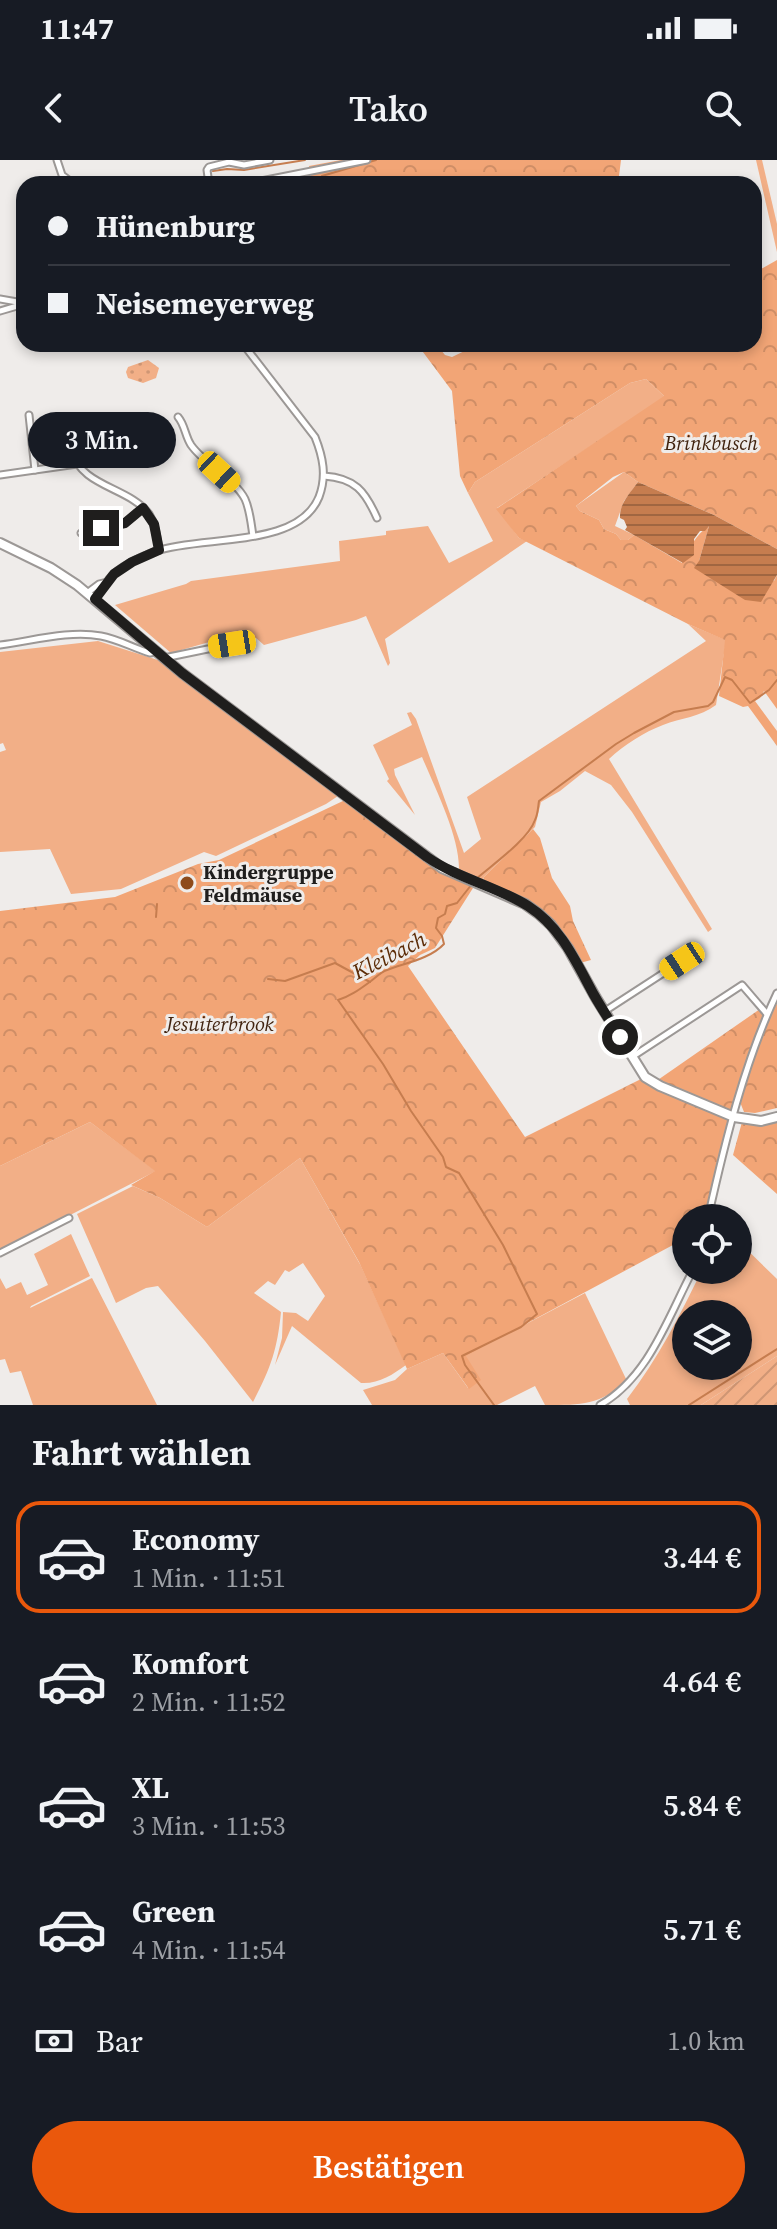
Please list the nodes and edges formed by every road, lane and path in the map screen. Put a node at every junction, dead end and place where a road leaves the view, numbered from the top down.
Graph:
1 (270, 160) edge
2 (367, 160) edge
3 (234, 161) edge
4 (207, 176) edge
5 (290, 176) edge
6 (249, 352) edge
7 (29, 415) dead end
8 (178, 417) dead end
9 (73, 427) dead end
10 (77, 464) junction
11 (35, 470) junction
12 (0, 475) edge
13 (324, 476) junction
14 (143, 508) junction
15 (377, 518) dead end
16 (81, 533) dead end
17 (253, 536) junction
18 (0, 543) edge
19 (159, 550) junction
20 (107, 582) junction
21 (91, 596) junction
22 (232, 644) dead end
23 (0, 645) edge
24 (156, 652) junction
25 (164, 658) junction
26 (682, 961) dead end
27 (777, 993) edge
28 (604, 1011) junction
29 (767, 1014) junction
30 (632, 1057) junction
31 (734, 1117) junction
32 (777, 1117) edge
33 (711, 1204) edge
34 (69, 1218) dead end
35 (0, 1253) edge
36 (686, 1284) edge
37 (600, 1405) edge

1 - 3 street
2 - 5 street
3 - 4 street
6 - 13 street
7 - 11 street
8 - 17 street
9 - 10 street
10 - 11 street
10 - 14 street
11 - 12 street
13 - 15 street
13 - 17 street
14 - 16 street
14 - 19 street
17 - 19 street
18 - 21 street
19 - 20 street
20 - 21 street
20 - 21 street
21 - 24 street
22 - 25 street
23 - 24 street
24 - 25 street
25 - 28 street
26 - 28 street
27 - 29 street
28 - 30 street
29 - 30 street
29 - 31 street
30 - 31 street
31 - 32 street
31 - 33 street
34 - 35 street
36 - 37 street

